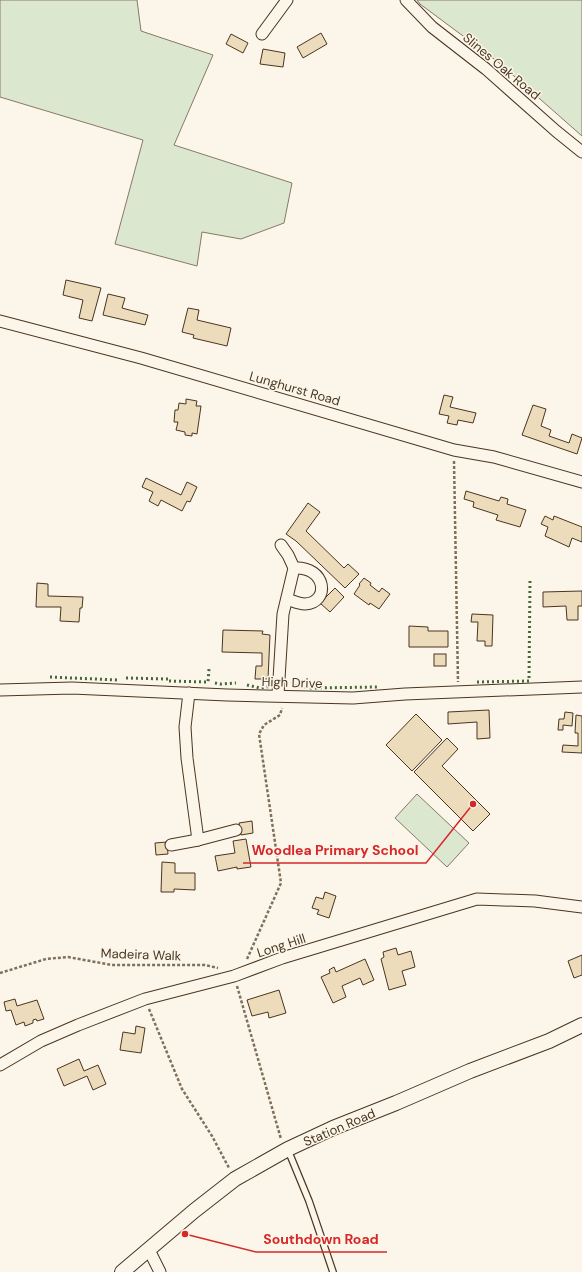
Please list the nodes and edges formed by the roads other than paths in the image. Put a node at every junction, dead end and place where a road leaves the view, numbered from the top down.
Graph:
1 (287, 0) edge
2 (406, 0) edge
3 (262, 34) dead end
4 (582, 152) edge
5 (0, 320) edge
6 (582, 482) edge
7 (281, 545) dead end
8 (294, 568) junction
9 (287, 599) junction
10 (582, 687) edge
11 (0, 690) edge
12 (190, 693) junction
13 (282, 696) junction
14 (236, 830) dead end
15 (198, 840) junction
16 (171, 845) dead end
17 (582, 907) edge
18 (582, 1025) edge
19 (0, 1065) edge
20 (286, 1150) junction
21 (149, 1250) junction
22 (122, 1272) edge
23 (160, 1272) edge
24 (333, 1272) edge

1 - 3 street
2 - 4 street, Slines Oak Road
5 - 6 street, Lunghurst Road
7 - 8 street
8 - 9 street
8 - 9 street
9 - 13 street
10 - 13 street, High Drive
11 - 12 street, High Drive
12 - 13 street, High Drive
12 - 15 street
14 - 15 street
15 - 16 street
17 - 19 street, Long Hill
18 - 20 street, Station Road
20 - 21 street, Station Road
20 - 24 lane
21 - 22 street, Station Road
21 - 23 street

